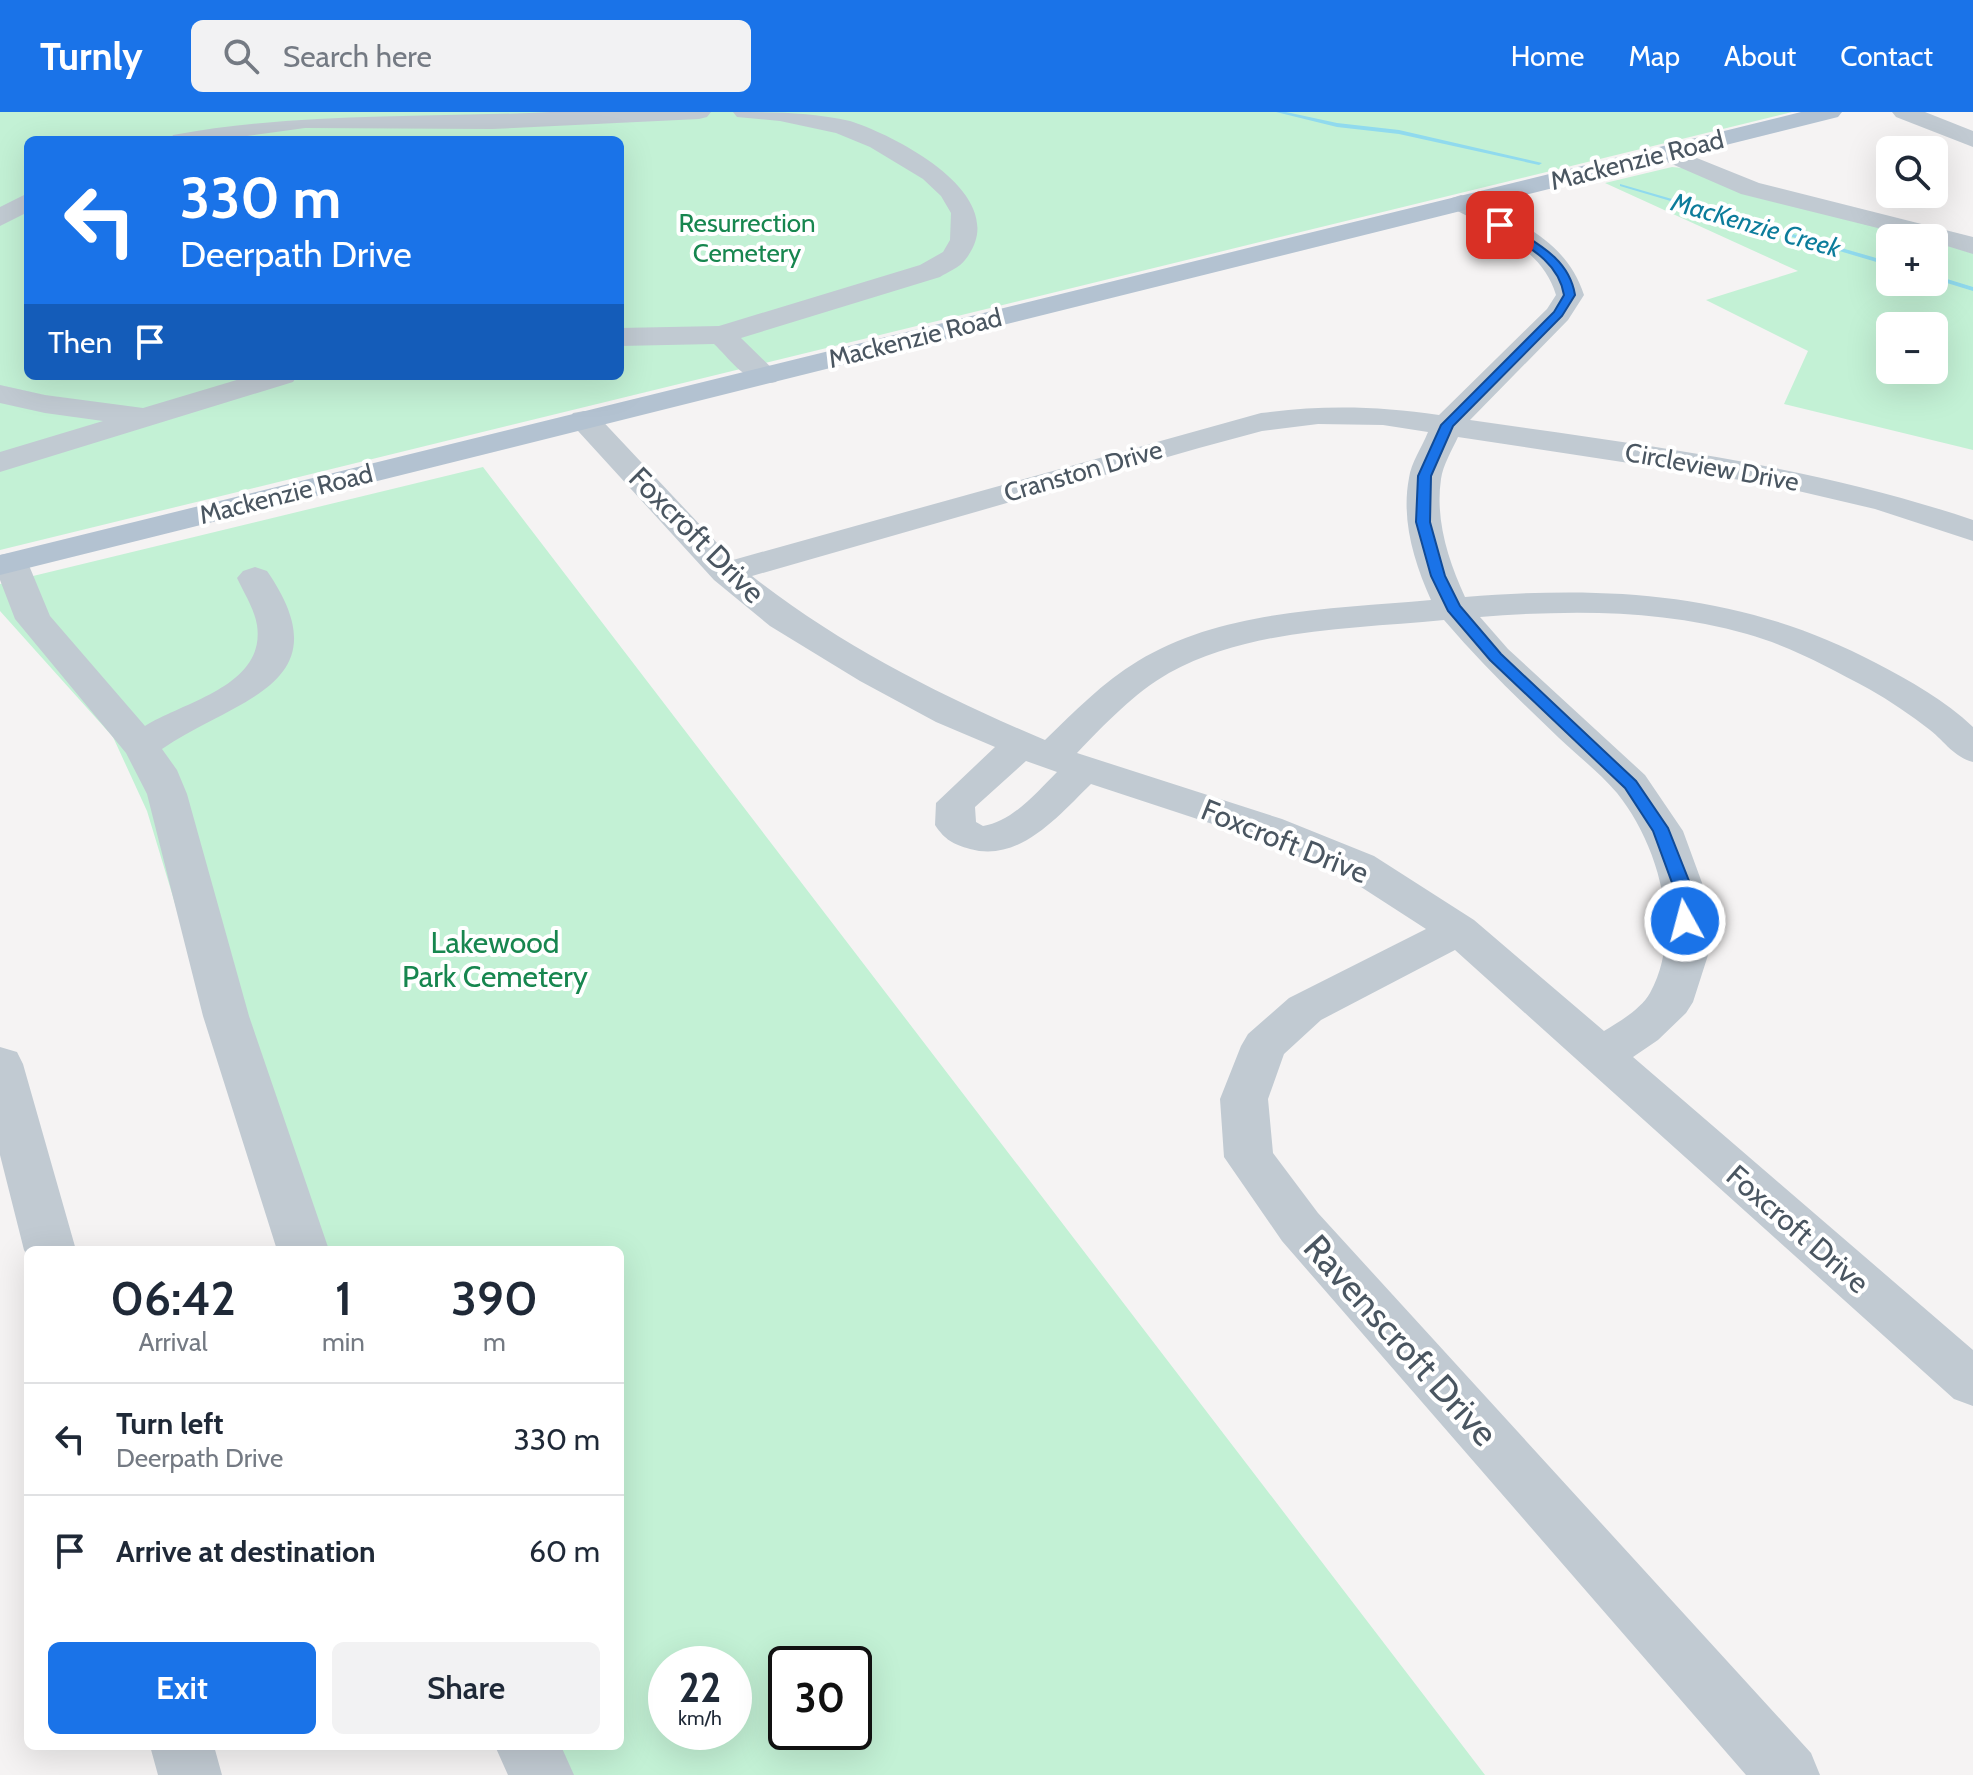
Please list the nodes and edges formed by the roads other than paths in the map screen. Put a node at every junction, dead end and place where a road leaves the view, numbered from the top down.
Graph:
1 (699, 112) edge
2 (745, 112) edge
3 (1830, 112) edge
4 (1904, 112) edge
5 (461, 124) edge
6 (208, 136) edge
7 (1973, 140) edge
8 (1667, 153) junction
9 (24, 203) edge
10 (1461, 203) junction
11 (0, 218) edge
12 (24, 228) edge
13 (0, 233) edge
14 (1973, 246) edge
15 (721, 335) junction
16 (624, 337) edge
17 (765, 376) junction
18 (269, 380) edge
19 (0, 394) edge
20 (149, 417) junction
21 (584, 420) junction
22 (1447, 425) junction
23 (0, 462) edge
24 (1973, 531) edge
25 (5, 564) edge
26 (726, 573) junction
27 (255, 578) dead end
28 (1453, 608) junction
29 (141, 746) junction
30 (1973, 750) edge
31 (1051, 757) junction
32 (1459, 930) junction
33 (1601, 1055) junction
34 (0, 1064) edge
35 (49, 1246) edge
36 (302, 1246) edge
37 (1973, 1383) edge
38 (183, 1750) edge
39 (529, 1750) edge
40 (190, 1775) edge
41 (542, 1775) edge
42 (1788, 1775) edge

1 - 5 street
2 - 15 street
3 - 8 main road, Mackenzie Road
4 - 7 street
5 - 6 street
8 - 10 main road, Mackenzie Road
8 - 14 street
9 - 11 street
10 - 17 main road, Mackenzie Road
10 - 22 street
12 - 13 street
15 - 16 street
15 - 17 street
17 - 21 main road, Mackenzie Road
18 - 20 street
19 - 20 street
20 - 23 street
21 - 25 main road, Mackenzie Road
21 - 26 street, Foxcroft Drive
22 - 24 street, Circleview Drive
22 - 26 street, Cranston Drive
22 - 28 street
25 - 29 street
26 - 31 street, Foxcroft Drive
27 - 29 street
28 - 30 street
28 - 31 street
28 - 33 street
29 - 36 street
31 - 32 street, Foxcroft Drive
32 - 33 street, Foxcroft Drive
32 - 42 street, Ravenscroft Drive
33 - 37 street, Foxcroft Drive
34 - 35 street
38 - 40 street
39 - 41 street

